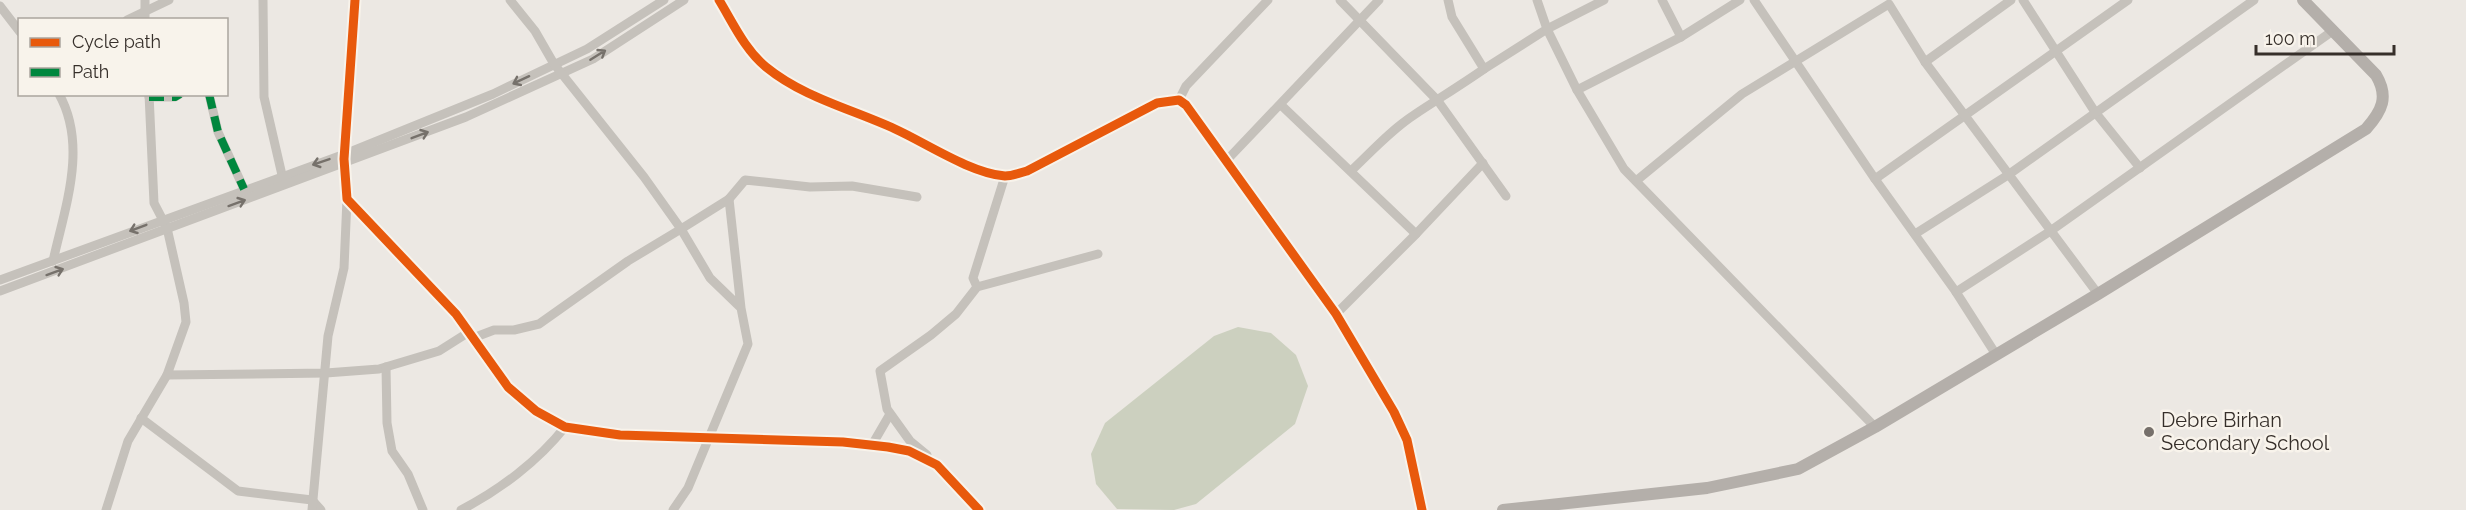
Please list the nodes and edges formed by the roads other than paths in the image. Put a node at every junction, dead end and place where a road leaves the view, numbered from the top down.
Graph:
1 (145, 0) edge
2 (169, 0) edge
3 (263, 0) edge
4 (355, 0) edge
5 (510, 0) edge
6 (664, 0) edge
7 (684, 0) edge
8 (719, 0) edge
9 (1268, 0) edge
10 (1340, 0) edge
11 (1379, 0) edge
12 (1448, 0) edge
13 (1537, 0) edge
14 (1604, 0) edge
15 (1662, 0) edge
16 (1740, 0) edge
17 (1754, 0) edge
18 (2011, 0) edge
19 (2023, 0) edge
20 (2128, 0) edge
21 (2254, 0) edge
22 (2303, 0) edge
23 (1891, 1) edge
24 (0, 6) edge
25 (145, 15) edge
26 (1360, 21) junction
27 (18, 29) edge
28 (1547, 29) junction
29 (2334, 30) junction
30 (1681, 37) junction
31 (2056, 50) junction
32 (1798, 61) junction
33 (1924, 62) junction
34 (554, 64) junction
35 (1484, 69) junction
36 (562, 74) junction
37 (1577, 90) junction
38 (60, 96) edge
39 (149, 96) edge
40 (177, 96) edge
41 (209, 96) edge
42 (1179, 100) junction
43 (1438, 101) junction
44 (1281, 105) junction
45 (2095, 112) junction
46 (1965, 117) junction
47 (345, 154) junction
48 (1227, 161) junction
49 (1483, 163) junction
50 (345, 165) junction
51 (2140, 168) junction
52 (1352, 170) junction
53 (282, 175) junction
54 (1005, 176) junction
55 (2008, 176) junction
56 (1875, 179) junction
57 (1636, 181) junction
58 (244, 189) junction
59 (1506, 196) dead end
60 (917, 197) dead end
61 (347, 199) junction
62 (729, 199) junction
63 (165, 223) junction
64 (681, 229) junction
65 (2049, 232) junction
66 (1416, 234) junction
67 (1916, 234) junction
68 (1098, 254) dead end
69 (53, 261) junction
70 (0, 280) edge
71 (977, 287) junction
72 (0, 291) edge
73 (1956, 292) junction
74 (2098, 294) junction
75 (741, 308) junction
76 (1336, 314) junction
77 (471, 335) junction
78 (1995, 354) junction
79 (386, 367) junction
80 (326, 373) junction
81 (167, 375) junction
82 (890, 414) junction
83 (141, 418) junction
84 (565, 427) junction
85 (1875, 427) junction
86 (709, 438) junction
87 (872, 445) junction
88 (937, 465) junction
89 (312, 500) junction
90 (106, 510) edge
91 (312, 510) edge
92 (321, 510) edge
93 (423, 510) edge
94 (461, 510) edge
95 (674, 510) edge
96 (979, 510) edge
97 (1422, 510) edge
98 (1503, 510) edge

1 - 25 street
2 - 25 street
3 - 53 street
4 - 47 street
5 - 34 street
6 - 34 street
36 -> 7 street
8 - 54 street
9 - 42 street
10 - 26 street
11 - 26 street
12 - 35 street
13 - 28 street
14 - 28 street
15 - 30 street
16 - 30 street
17 - 32 street
18 - 33 street
19 - 31 street
20 - 31 street
21 - 45 street
22 - 29 main road
23 - 32 street
23 - 33 street
24 - 27 street
26 - 43 street
26 - 44 street
28 - 35 street
28 - 37 street
29 - 51 street
29 - 74 main road
30 - 37 street
31 - 45 street
31 - 46 street
32 - 56 street
32 - 57 street
33 - 46 street
34 - 36 street
34 -> 47 street
35 - 43 street
50 -> 36 street
36 - 64 street
37 - 57 street
38 - 69 street
39 - 40 street
39 - 63 street
41 - 58 street
42 - 48 street
42 - 54 street
43 - 49 street
43 - 52 street
44 - 48 street
44 - 52 street
45 - 51 street
45 - 55 street
46 - 55 street
46 - 56 street
47 - 50 street
47 -> 53 street
48 - 76 street
49 - 59 street
49 - 66 street
50 - 61 street
63 -> 50 street
51 - 65 street
52 - 66 street
53 - 58 street
54 - 71 street
55 - 65 street
55 - 67 street
56 - 67 street
57 - 85 street
58 - 63 street
60 - 62 street
61 - 77 street
61 - 80 street
62 - 64 street
62 - 75 street
63 -> 69 street
72 -> 63 street
63 - 81 street
64 - 75 street
64 - 77 street
65 - 73 street
65 - 74 street
66 - 76 street
67 - 73 street
68 - 71 street
69 - 70 street
71 - 82 street
73 - 78 street
74 - 78 main road
75 - 86 street
76 - 97 street
77 - 79 street
77 - 84 street
78 - 85 main road
79 - 80 street
79 - 93 street
80 - 81 street
80 - 89 street
81 - 83 street
82 - 87 street
82 - 88 street
83 - 89 street
83 - 90 street
84 - 86 street
84 - 94 street
85 - 98 main road
86 - 87 street
86 - 95 street
87 - 88 street
88 - 96 street
89 - 91 street
89 - 92 street

